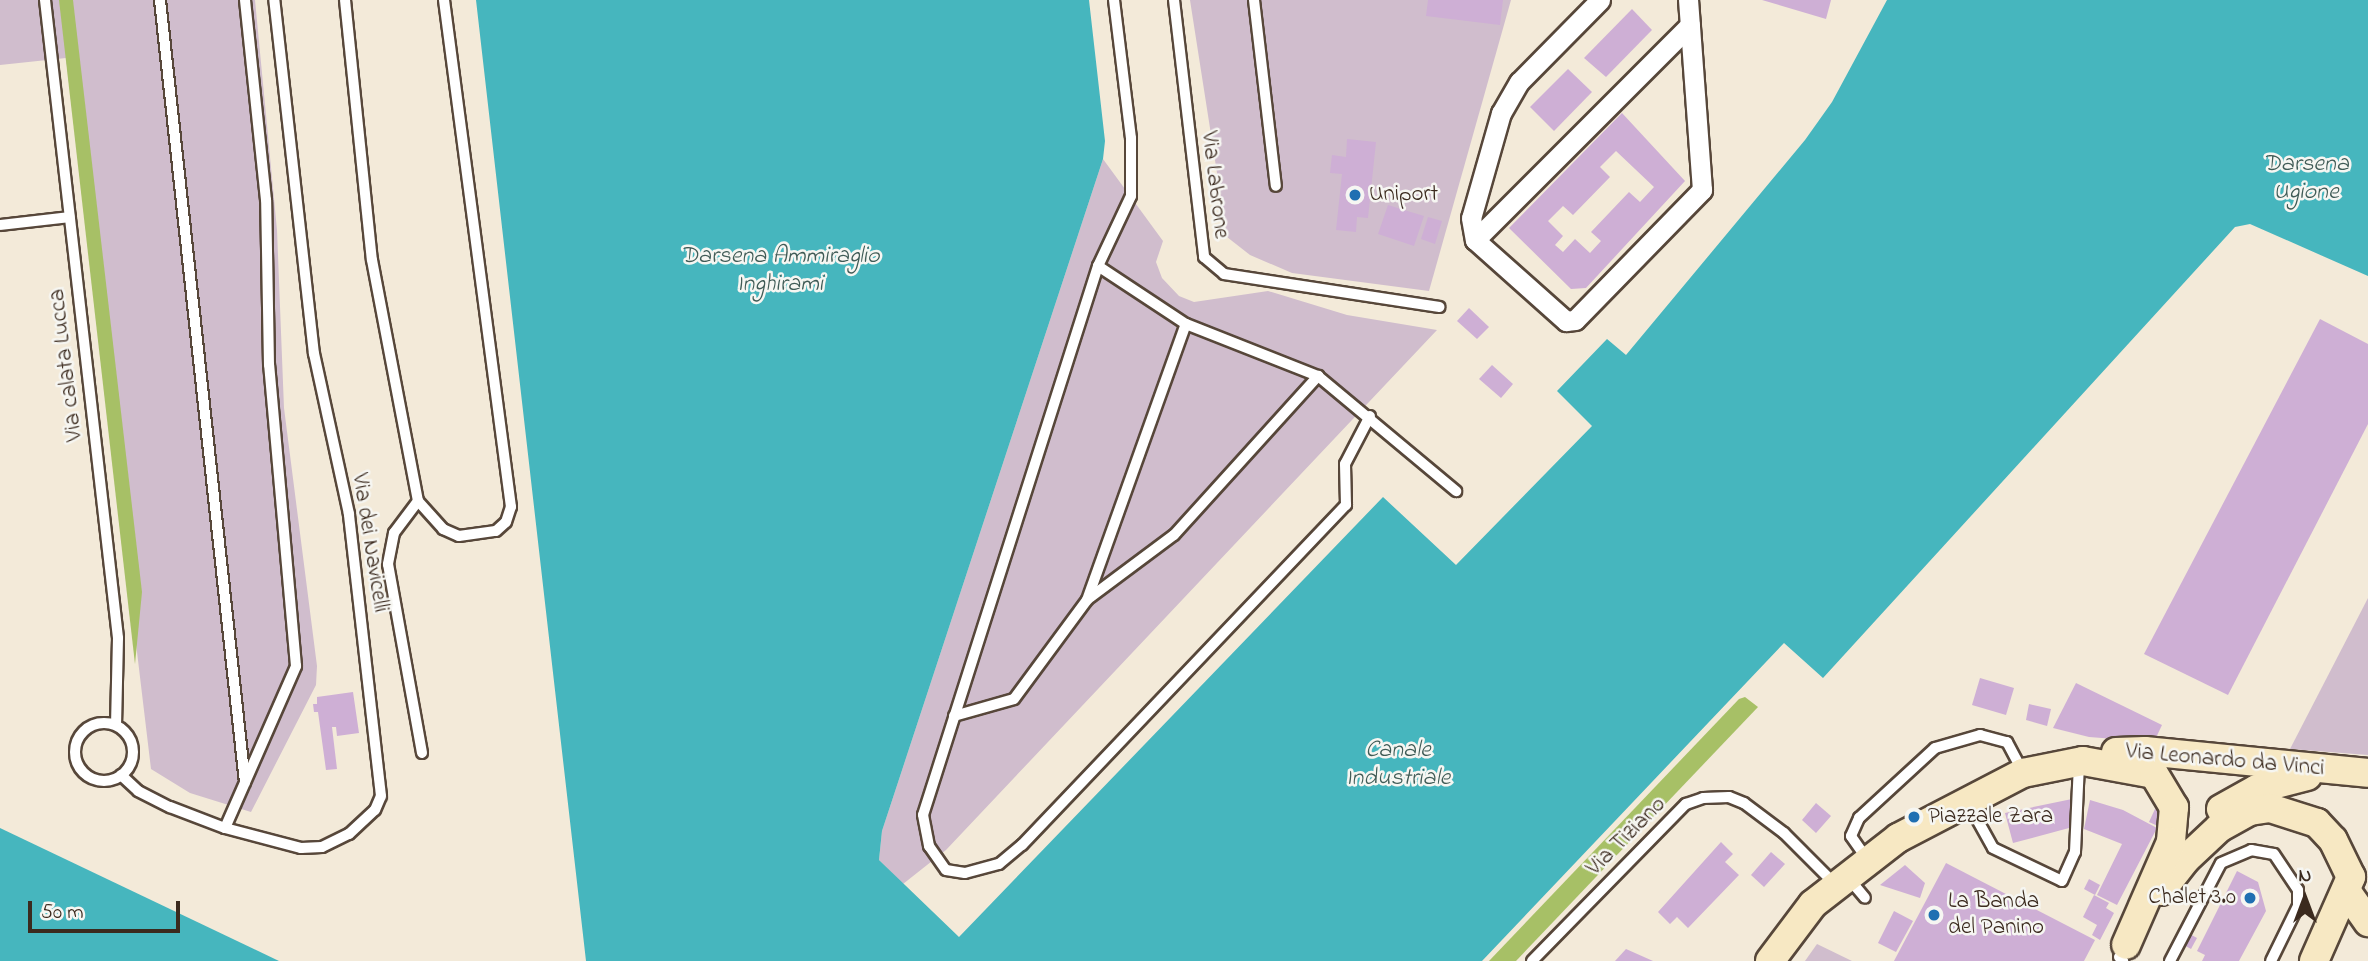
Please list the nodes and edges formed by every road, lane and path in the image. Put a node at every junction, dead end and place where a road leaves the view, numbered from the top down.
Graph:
1 (45, 0) edge
2 (160, 0) edge
3 (245, 0) edge
4 (274, 0) edge
5 (345, 0) edge
6 (444, 0) edge
7 (1114, 0) edge
8 (1174, 0) edge
9 (1254, 0) edge
10 (1600, 0) edge
11 (1688, 0) edge
12 (1690, 25) junction
13 (1276, 186) dead end
14 (70, 217) junction
15 (0, 225) edge
16 (1475, 240) junction
17 (1098, 266) junction
18 (1439, 307) dead end
19 (1185, 324) junction
20 (1318, 376) junction
21 (1370, 416) junction
22 (1456, 491) dead end
23 (418, 502) junction
24 (1087, 600) junction
25 (954, 716) junction
26 (116, 725) junction
27 (422, 753) dead end
28 (2081, 761) junction
29 (2361, 772) edge
30 (2023, 773) junction
31 (121, 775) junction
32 (245, 782) junction
33 (1966, 800) junction
34 (225, 828) junction
35 (1849, 873) junction
36 (2355, 877) edge
37 (2164, 887) junction
38 (1865, 898) dead end
39 (2368, 922) edge
40 (2121, 956) edge
41 (1532, 961) edge
42 (1770, 961) edge
43 (2170, 961) edge
44 (2271, 961) edge
45 (2314, 961) edge

1 - 14 lane, Via calata Lucca
2 - 32 lane
3 - 32 lane
4 - 34 lane, Via dei Navicelli
5 - 23 lane
6 - 23 lane
7 - 17 lane
8 - 18 lane, Via Labrone
9 - 13 lane
10 - 16 street
11 - 12 street
12 - 16 street
12 - 16 street
14 - 15 lane
14 - 26 lane, Via calata Lucca
17 - 19 lane
17 - 25 lane
19 - 20 lane
19 - 24 lane
20 - 21 lane
20 - 24 lane
21 - 22 lane
21 - 25 lane
23 - 27 lane
24 - 25 lane
26 - 31 lane
26 - 31 lane
28 - 29 main road, Via Leonardo da Vinci
28 - 30 main road
28 - 33 lane
28 - 40 main road
29 - 37 main road
30 - 33 main road
30 - 35 lane
31 - 34 lane, Via dei Navicelli
32 - 34 lane
33 - 35 main road
35 - 38 lane
35 - 41 lane, Via Tiziano
35 - 42 main road
36 - 37 main road
36 - 39 main road
36 - 45 main road
37 - 40 main road
43 - 44 lane

